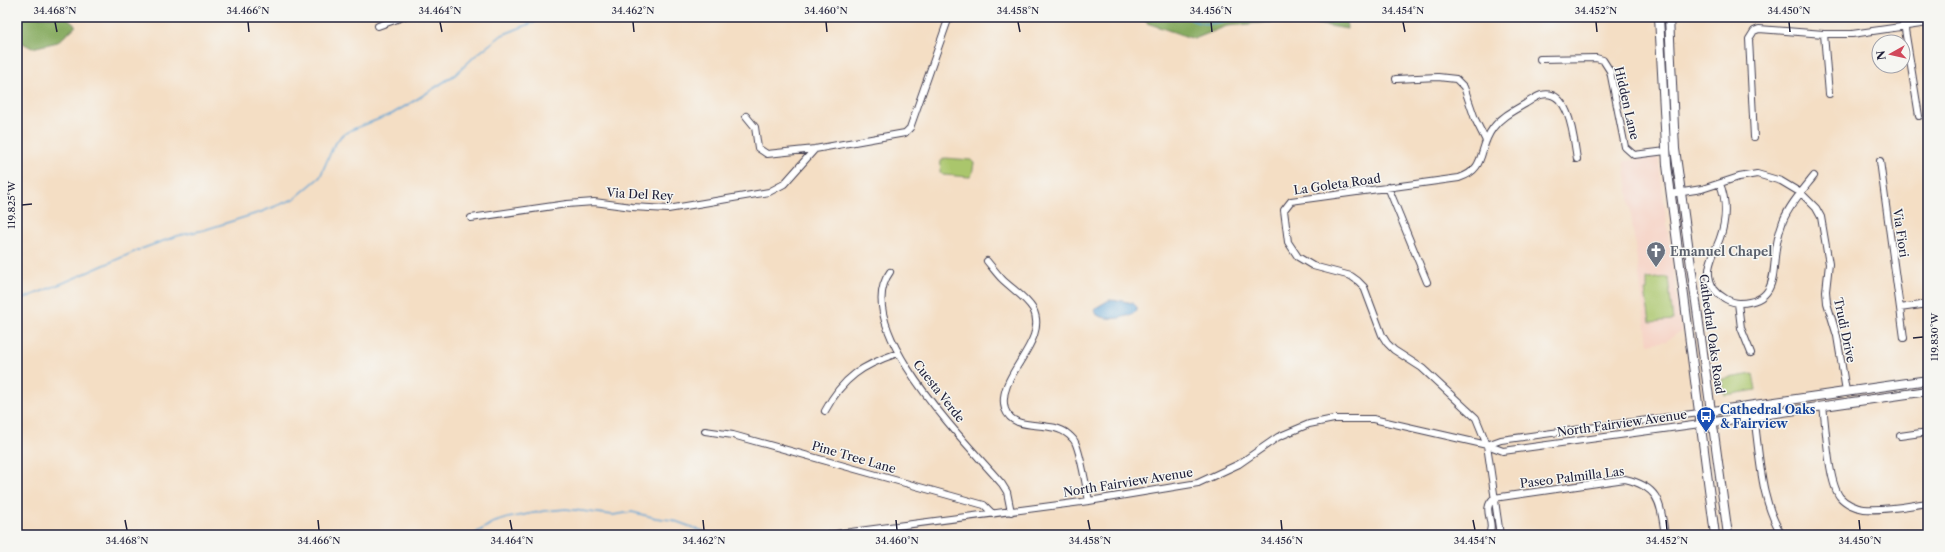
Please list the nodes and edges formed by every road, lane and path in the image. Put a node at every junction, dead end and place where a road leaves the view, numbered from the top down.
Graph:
1 (403, 17) edge
2 (948, 17) edge
3 (1658, 17) edge
4 (1669, 17) edge
5 (1903, 17) edge
6 (1928, 23) edge
7 (378, 26) dead end
8 (1905, 26) junction
9 (1824, 34) junction
10 (1540, 60) dead end
11 (1396, 79) dead end
12 (1829, 94) dead end
13 (746, 116) dead end
14 (1919, 116) dead end
15 (1754, 137) dead end
16 (1486, 141) junction
17 (815, 149) junction
18 (1666, 151) junction
19 (1577, 159) dead end
20 (1880, 161) dead end
21 (1814, 176) dead end
22 (1720, 184) junction
23 (1388, 187) junction
24 (1680, 193) junction
25 (1801, 193) junction
26 (1670, 194) junction
27 (471, 218) dead end
28 (987, 261) dead end
29 (890, 272) dead end
30 (1427, 282) dead end
31 (1738, 303) junction
32 (1928, 304) edge
33 (1900, 308) junction
34 (1904, 338) dead end
35 (898, 353) junction
36 (1751, 353) dead end
37 (1928, 380) edge
38 (1846, 391) junction
39 (1928, 391) edge
40 (1823, 406) junction
41 (825, 411) dead end
42 (1710, 411) junction
43 (1698, 413) junction
44 (1754, 416) junction
45 (1712, 422) junction
46 (1700, 424) junction
47 (705, 432) dead end
48 (1928, 432) edge
49 (1900, 436) dead end
50 (1487, 446) junction
51 (1494, 498) junction
52 (1088, 501) junction
53 (1928, 503) edge
54 (1011, 512) junction
55 (993, 514) junction
56 (828, 535) edge
57 (1488, 535) edge
58 (1500, 535) edge
59 (1665, 535) edge
60 (1715, 535) edge
61 (1728, 535) edge
62 (1782, 535) edge

1 - 7 street
2 - 17 street
3 - 18 main road, Cathedral Oaks Road
4 - 24 main road, Cathedral Oaks Road
5 - 8 street
6 - 8 street
8 - 9 street
8 - 14 street
9 - 12 street
9 - 15 street
10 - 18 street, Hidden Lane
11 - 16 street
13 - 17 street
16 - 19 street, La Goleta Road
16 - 23 street, La Goleta Road
17 - 27 street, Via Del Rey
18 - 26 main road, Cathedral Oaks Road
20 - 33 street, Via Fiori
21 - 25 street
22 - 24 street, Trudi Drive
22 - 25 street, Trudi Drive
22 - 31 street
23 - 30 street, La Goleta Road
23 - 50 street, La Goleta Road
24 - 26 street, Trudi Drive
24 - 42 main road, Cathedral Oaks Road
25 - 31 street
25 - 38 street, Trudi Drive
26 - 43 main road, Cathedral Oaks Road
28 - 52 street
29 - 35 street, Cuesta Verde
31 - 36 street
32 - 33 street
33 - 34 street, Via Fiori
35 - 41 street
35 - 54 street, Cuesta Verde
37 - 38 main road, North Fairview Avenue
38 - 42 main road, North Fairview Avenue
39 - 40 main road, North Fairview Avenue
40 - 44 main road, North Fairview Avenue
40 - 53 street
42 - 43 main road, North Fairview Avenue
42 - 45 main road, Cathedral Oaks Road
43 - 46 main road, Cathedral Oaks Road
43 - 50 street, North Fairview Avenue
44 - 45 main road, North Fairview Avenue
44 - 62 street
45 - 46 main road, North Fairview Avenue
45 - 61 main road, Cathedral Oaks Road
46 - 50 street, North Fairview Avenue
46 - 60 main road, Cathedral Oaks Road
47 - 55 street, Pine Tree Lane
48 - 49 street
50 - 51 street, La Goleta Road
50 - 52 street, North Fairview Avenue
51 - 57 street
51 - 58 street, La Goleta Road
51 - 59 street, Paseo Palmilla Las
52 - 54 street, North Fairview Avenue
54 - 55 street, North Fairview Avenue
55 - 56 street, North Fairview Avenue

